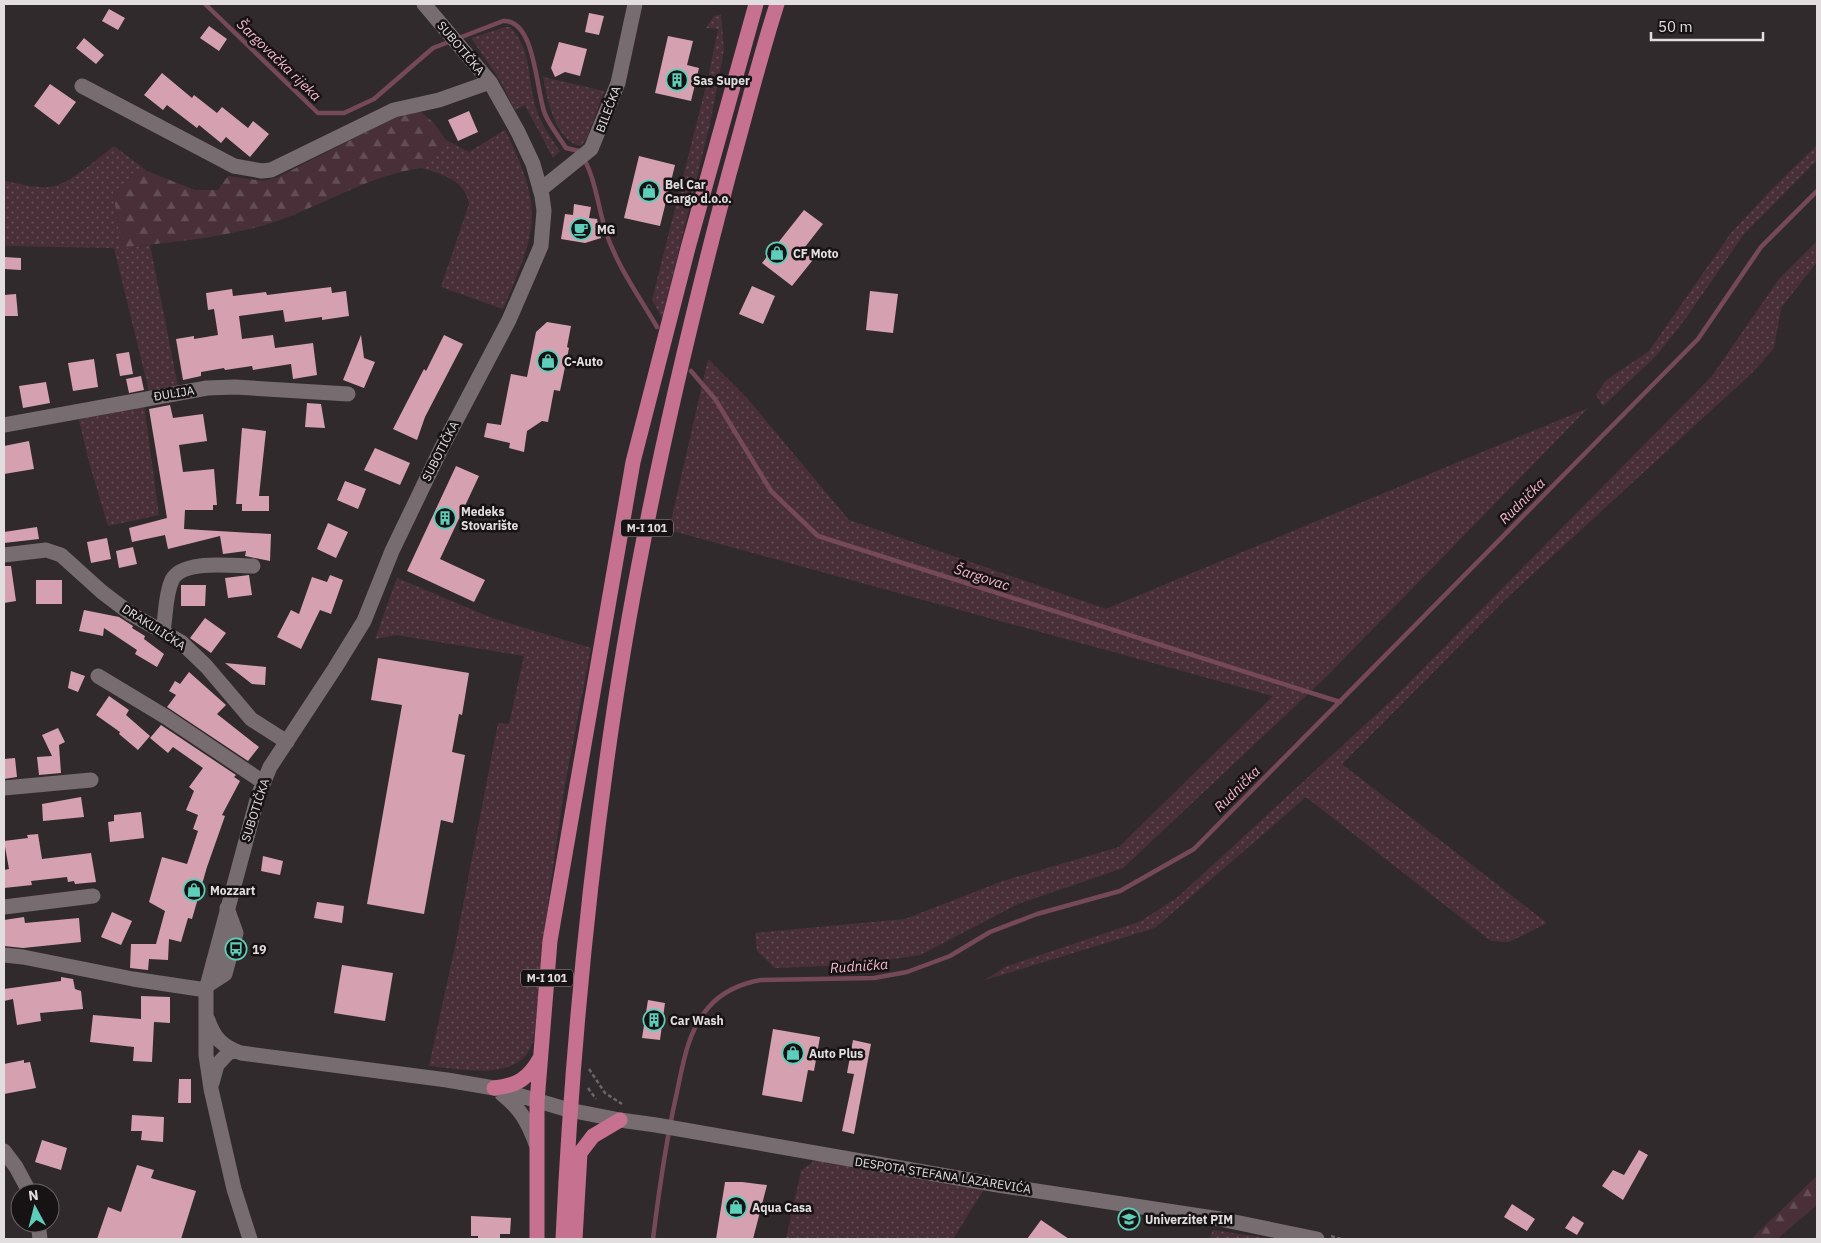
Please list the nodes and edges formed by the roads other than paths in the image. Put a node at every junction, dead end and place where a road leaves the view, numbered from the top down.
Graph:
1 (424, 4) edge
2 (635, 4) edge
3 (756, 4) edge
4 (777, 4) edge
5 (490, 82) junction
6 (82, 86) dead end
7 (540, 190) junction
8 (348, 394) dead end
9 (4, 425) edge
10 (4, 555) edge
11 (253, 566) dead end
12 (163, 631) junction
13 (98, 676) dead end
14 (287, 742) junction
15 (91, 780) dead end
16 (263, 782) junction
17 (4, 788) edge
18 (93, 896) dead end
19 (4, 907) edge
20 (4, 955) edge
21 (207, 988) junction
22 (206, 1014) junction
23 (231, 1050) junction
24 (541, 1057) junction
25 (573, 1063) junction
26 (494, 1088) junction
27 (210, 1089) junction
28 (537, 1102) junction
29 (569, 1110) junction
30 (598, 1116) junction
31 (620, 1120) junction
32 (536, 1146) junction
33 (4, 1151) edge
34 (25, 1183) edge
35 (250, 1239) edge
36 (537, 1239) edge
37 (563, 1239) edge
38 (574, 1239) edge
39 (1317, 1239) edge

1 - 5 street, SUBOTIČKA
2 - 7 street, BILEĆKA
3 - 24 main road, M-I 101
4 - 25 main road, M-I 101
5 - 6 street
5 - 7 street, SUBOTIČKA
7 - 14 street, SUBOTIČKA
8 - 9 street, ĐULIJA
10 - 12 street, DRAKULIĆKA
11 - 12 street
12 - 14 street, DRAKULIĆKA
13 - 16 street
14 - 16 street, SUBOTIČKA
15 - 17 street
16 - 21 street, SUBOTIČKA
18 - 19 street
20 - 21 street
21 - 22 street, SUBOTIČKA
22 - 23 street
22 - 27 street, SUBOTIČKA
23 - 26 street, DESPOTA STEFANA LAZAREVIĆA
23 - 27 street
24 - 26 main road
24 - 28 main road, M-I 101
25 - 29 main road, M-I 101
25 - 30 street
26 - 28 street, DESPOTA STEFANA LAZAREVIĆA
26 - 32 street
27 - 35 street, SUBOTIČKA
28 - 29 street, DESPOTA STEFANA LAZAREVIĆA
28 - 32 main road, M-I 101
29 - 30 street, DESPOTA STEFANA LAZAREVIĆA
29 - 37 main road, M-I 101
30 - 31 street, DESPOTA STEFANA LAZAREVIĆA
31 - 38 main road
31 - 39 street, DESPOTA STEFANA LAZAREVIĆA
32 - 36 main road, M-I 101
33 - 34 street

